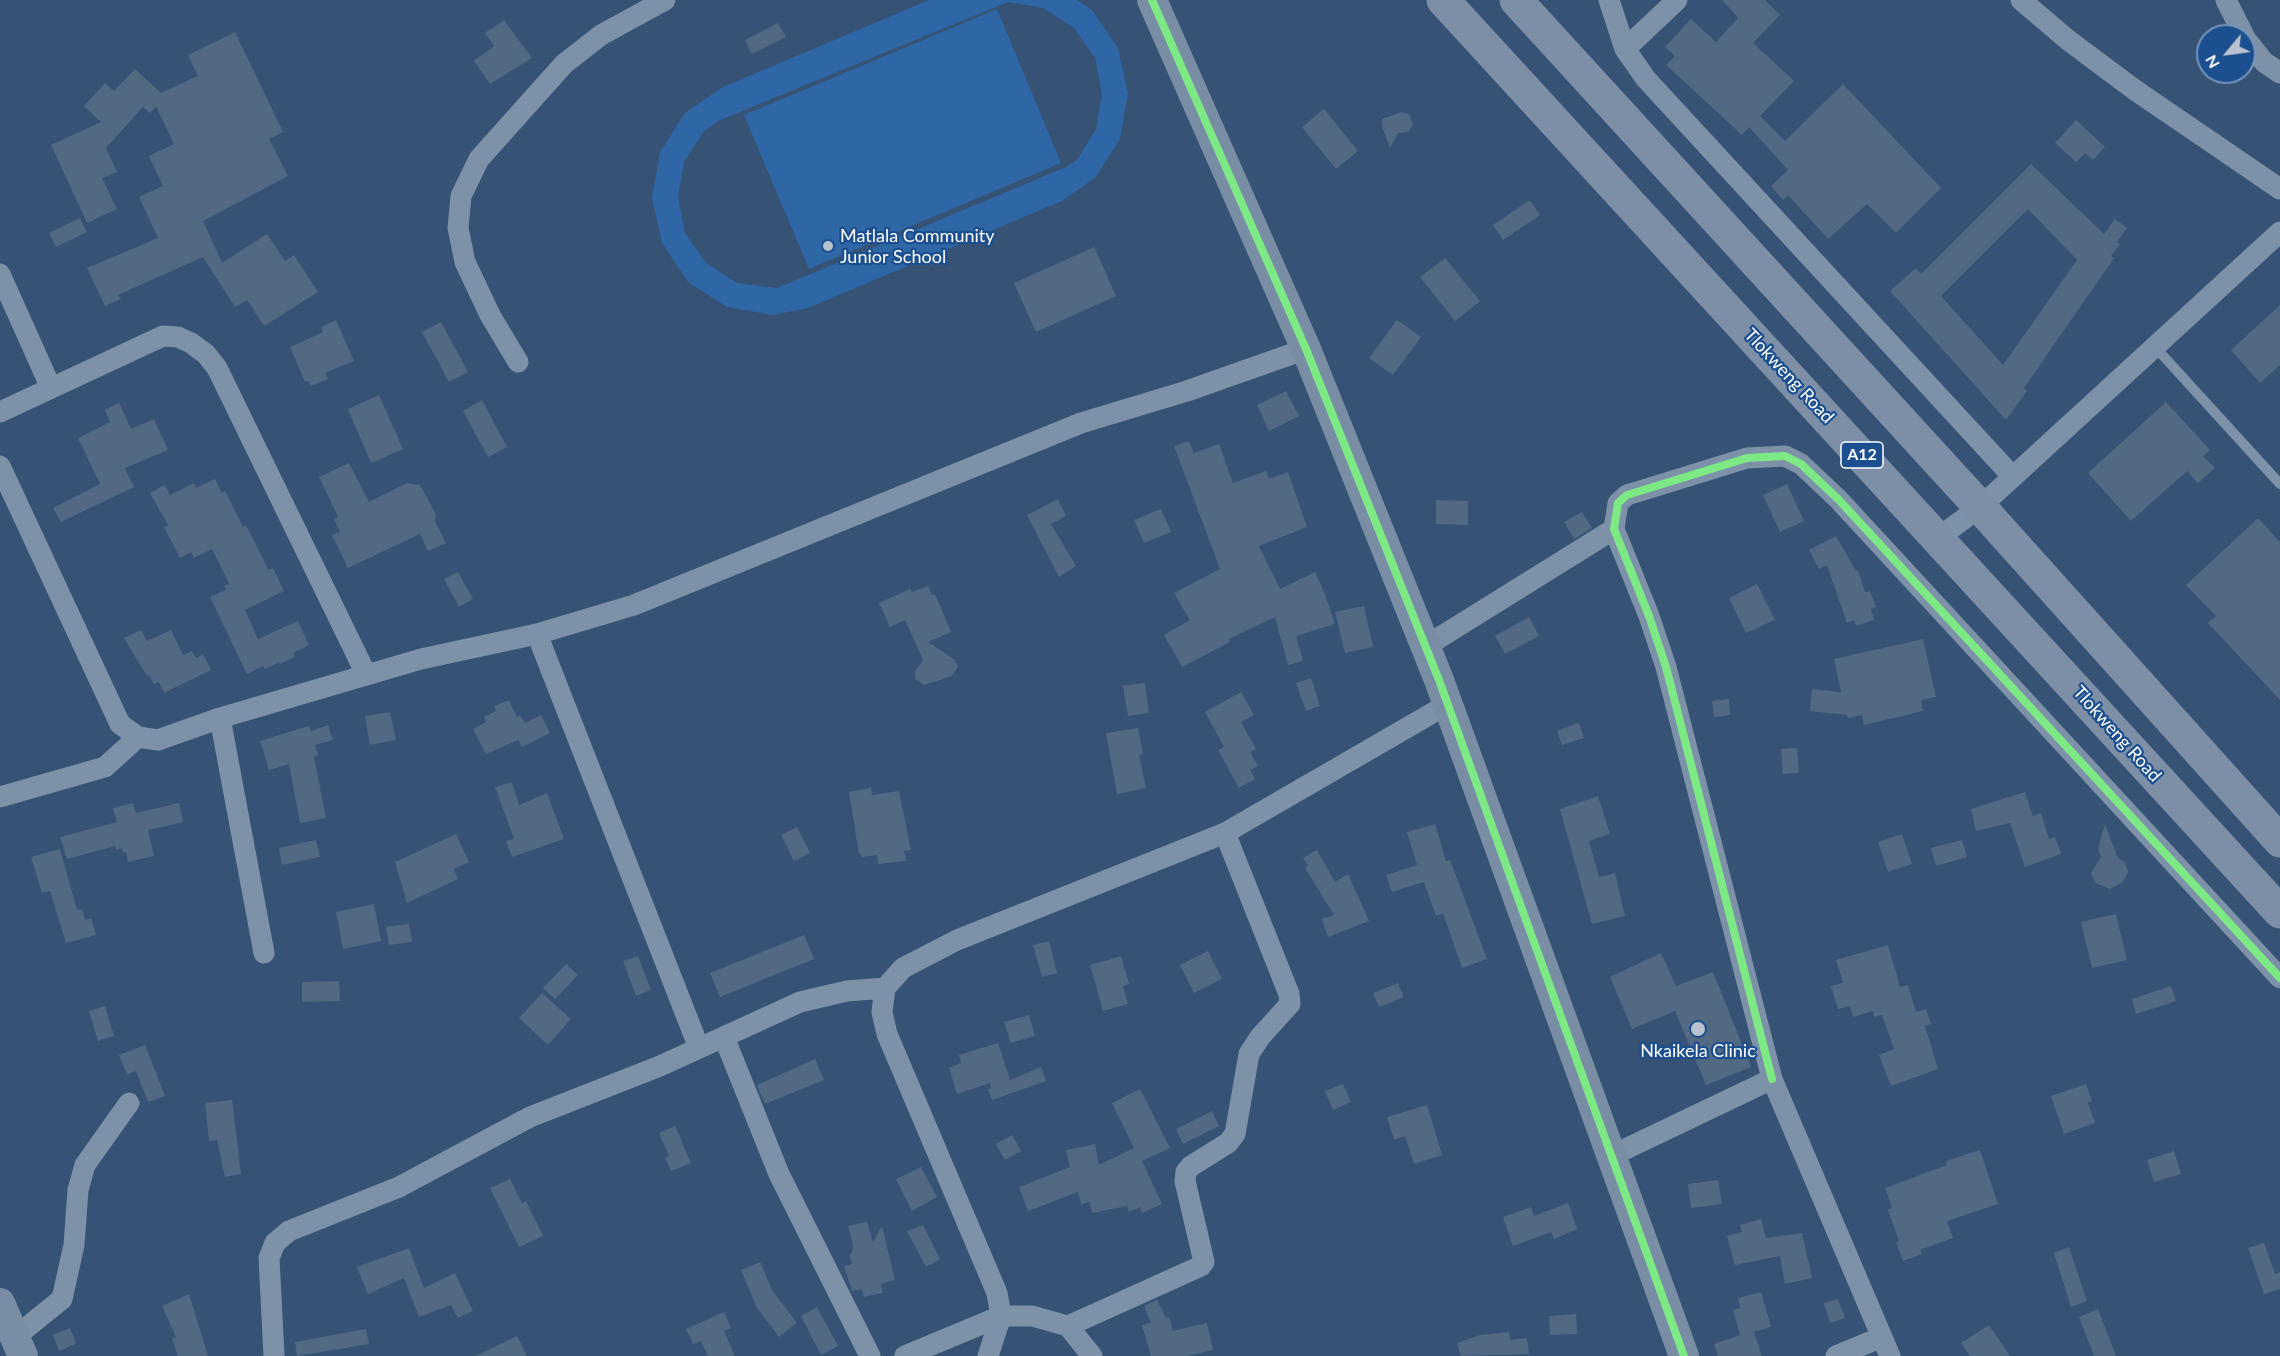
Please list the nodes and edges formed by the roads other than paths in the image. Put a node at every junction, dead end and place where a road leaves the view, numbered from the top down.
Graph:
1 (665, 0) edge
2 (1152, 0) edge
3 (1443, 0) edge
4 (1516, 0) edge
5 (1609, 0) edge
6 (1677, 0) edge
7 (2021, 0) edge
8 (2226, 0) edge
9 (2238, 24) edge
10 (1624, 49) junction
11 (2256, 52) edge
12 (2280, 73) edge
13 (2280, 189) edge
14 (2280, 232) edge
15 (0, 274) edge
16 (2157, 348) junction
17 (1306, 349) junction
18 (518, 362) dead end
19 (51, 388) junction
20 (0, 412) edge
21 (0, 466) edge
22 (2013, 477) junction
23 (2280, 484) edge
24 (1980, 507) junction
25 (1614, 529) junction
26 (1938, 538) junction
27 (537, 634) junction
28 (1426, 646) junction
29 (366, 675) junction
30 (1448, 704) junction
31 (220, 718) junction
32 (138, 737) junction
33 (0, 797) edge
34 (1225, 833) junction
35 (2280, 841) edge
36 (2280, 912) edge
37 (264, 953) dead end
38 (2280, 978) edge
39 (885, 988) junction
40 (724, 1036) junction
41 (699, 1048) junction
42 (1772, 1079) junction
43 (129, 1103) dead end
44 (1611, 1156) junction
45 (0, 1303) edge
46 (1001, 1316) junction
47 (1068, 1326) junction
48 (1886, 1346) edge
49 (19, 1347) edge
50 (274, 1356) edge
51 (870, 1356) edge
52 (905, 1356) edge
53 (988, 1356) edge
54 (1092, 1356) edge
55 (1684, 1356) edge
56 (1836, 1356) edge

1 - 18 street
2 - 17 street
3 - 26 main road, Tlokweng Road / A12
4 - 24 main road
5 - 10 street
6 - 10 street
7 - 13 street
8 - 9 street
10 - 22 street
11 - 12 street
14 - 16 street
15 - 19 street
16 - 22 street
16 - 23 lane
17 - 27 street
17 - 28 street
19 - 20 street
19 - 29 street
21 - 32 street
22 - 24 street
24 - 26 street
24 - 35 main road
25 - 28 street
25 - 38 street
25 - 42 street
26 - 36 main road, Tlokweng Road / A12
27 - 29 street
27 - 41 street
28 - 30 street
29 - 31 street
30 - 34 street
30 - 44 street
31 - 32 street
31 - 37 street
32 - 33 street
34 - 39 street
34 - 47 street
39 - 40 street
39 - 46 street
40 - 41 street
40 - 51 street
41 - 50 street
42 - 44 street
42 - 48 street
43 - 49 street
44 - 55 street
45 - 49 street
46 - 47 street
46 - 52 street
46 - 53 street
47 - 54 street
48 - 56 street

